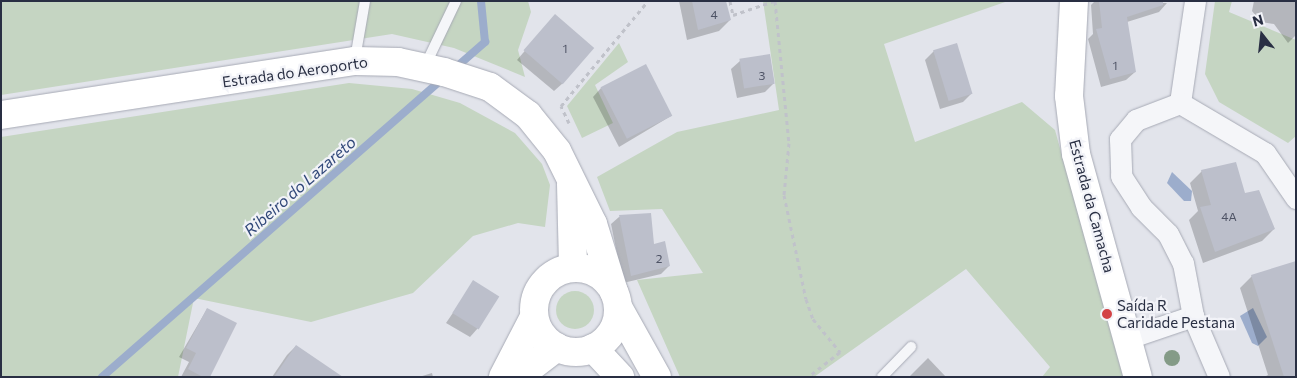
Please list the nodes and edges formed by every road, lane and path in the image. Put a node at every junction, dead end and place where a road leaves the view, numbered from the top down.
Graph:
1 (365, 1) edge
2 (456, 1) edge
3 (648, 1) edge
4 (730, 1) edge
5 (775, 1) edge
6 (1074, 1) edge
7 (1195, 1) edge
8 (355, 61) junction
9 (434, 69) junction
10 (1180, 103) junction
11 (561, 106) dead end
12 (1, 115) edge
13 (571, 183) junction
14 (1296, 198) edge
15 (573, 267) junction
16 (616, 300) junction
17 (534, 316) junction
18 (1193, 316) junction
19 (1128, 338) junction
20 (557, 347) junction
21 (911, 347) dead end
22 (593, 348) junction
23 (503, 377) edge
24 (518, 377) edge
25 (620, 377) edge
26 (657, 377) edge
27 (808, 377) edge
28 (882, 377) edge
29 (1138, 377) edge
30 (1219, 377) edge

1 - 8 lane
2 - 9 lane
3 - 11 path
4 - 5 path
5 - 27 path
6 - 19 main road, Estrada da Camacha
7 - 10 street
8 - 9 main road, Estrada do Aeroporto
8 - 12 main road, Estrada do Aeroporto
9 - 13 main road, Estrada do Aeroporto
10 - 14 street
10 - 18 street
13 - 15 main road, Estrada do Aeroporto
13 - 16 main road, Estrada do Aeroporto
15 - 16 main road
15 - 17 main road
16 - 22 main road
16 - 26 main road, Estrada do Aeroporto
17 - 20 main road
17 - 23 main road
18 - 19 street
18 - 30 street
19 - 29 main road, Estrada da Camacha
20 - 22 main road
20 - 24 main road
21 - 28 lane
22 - 25 main road

